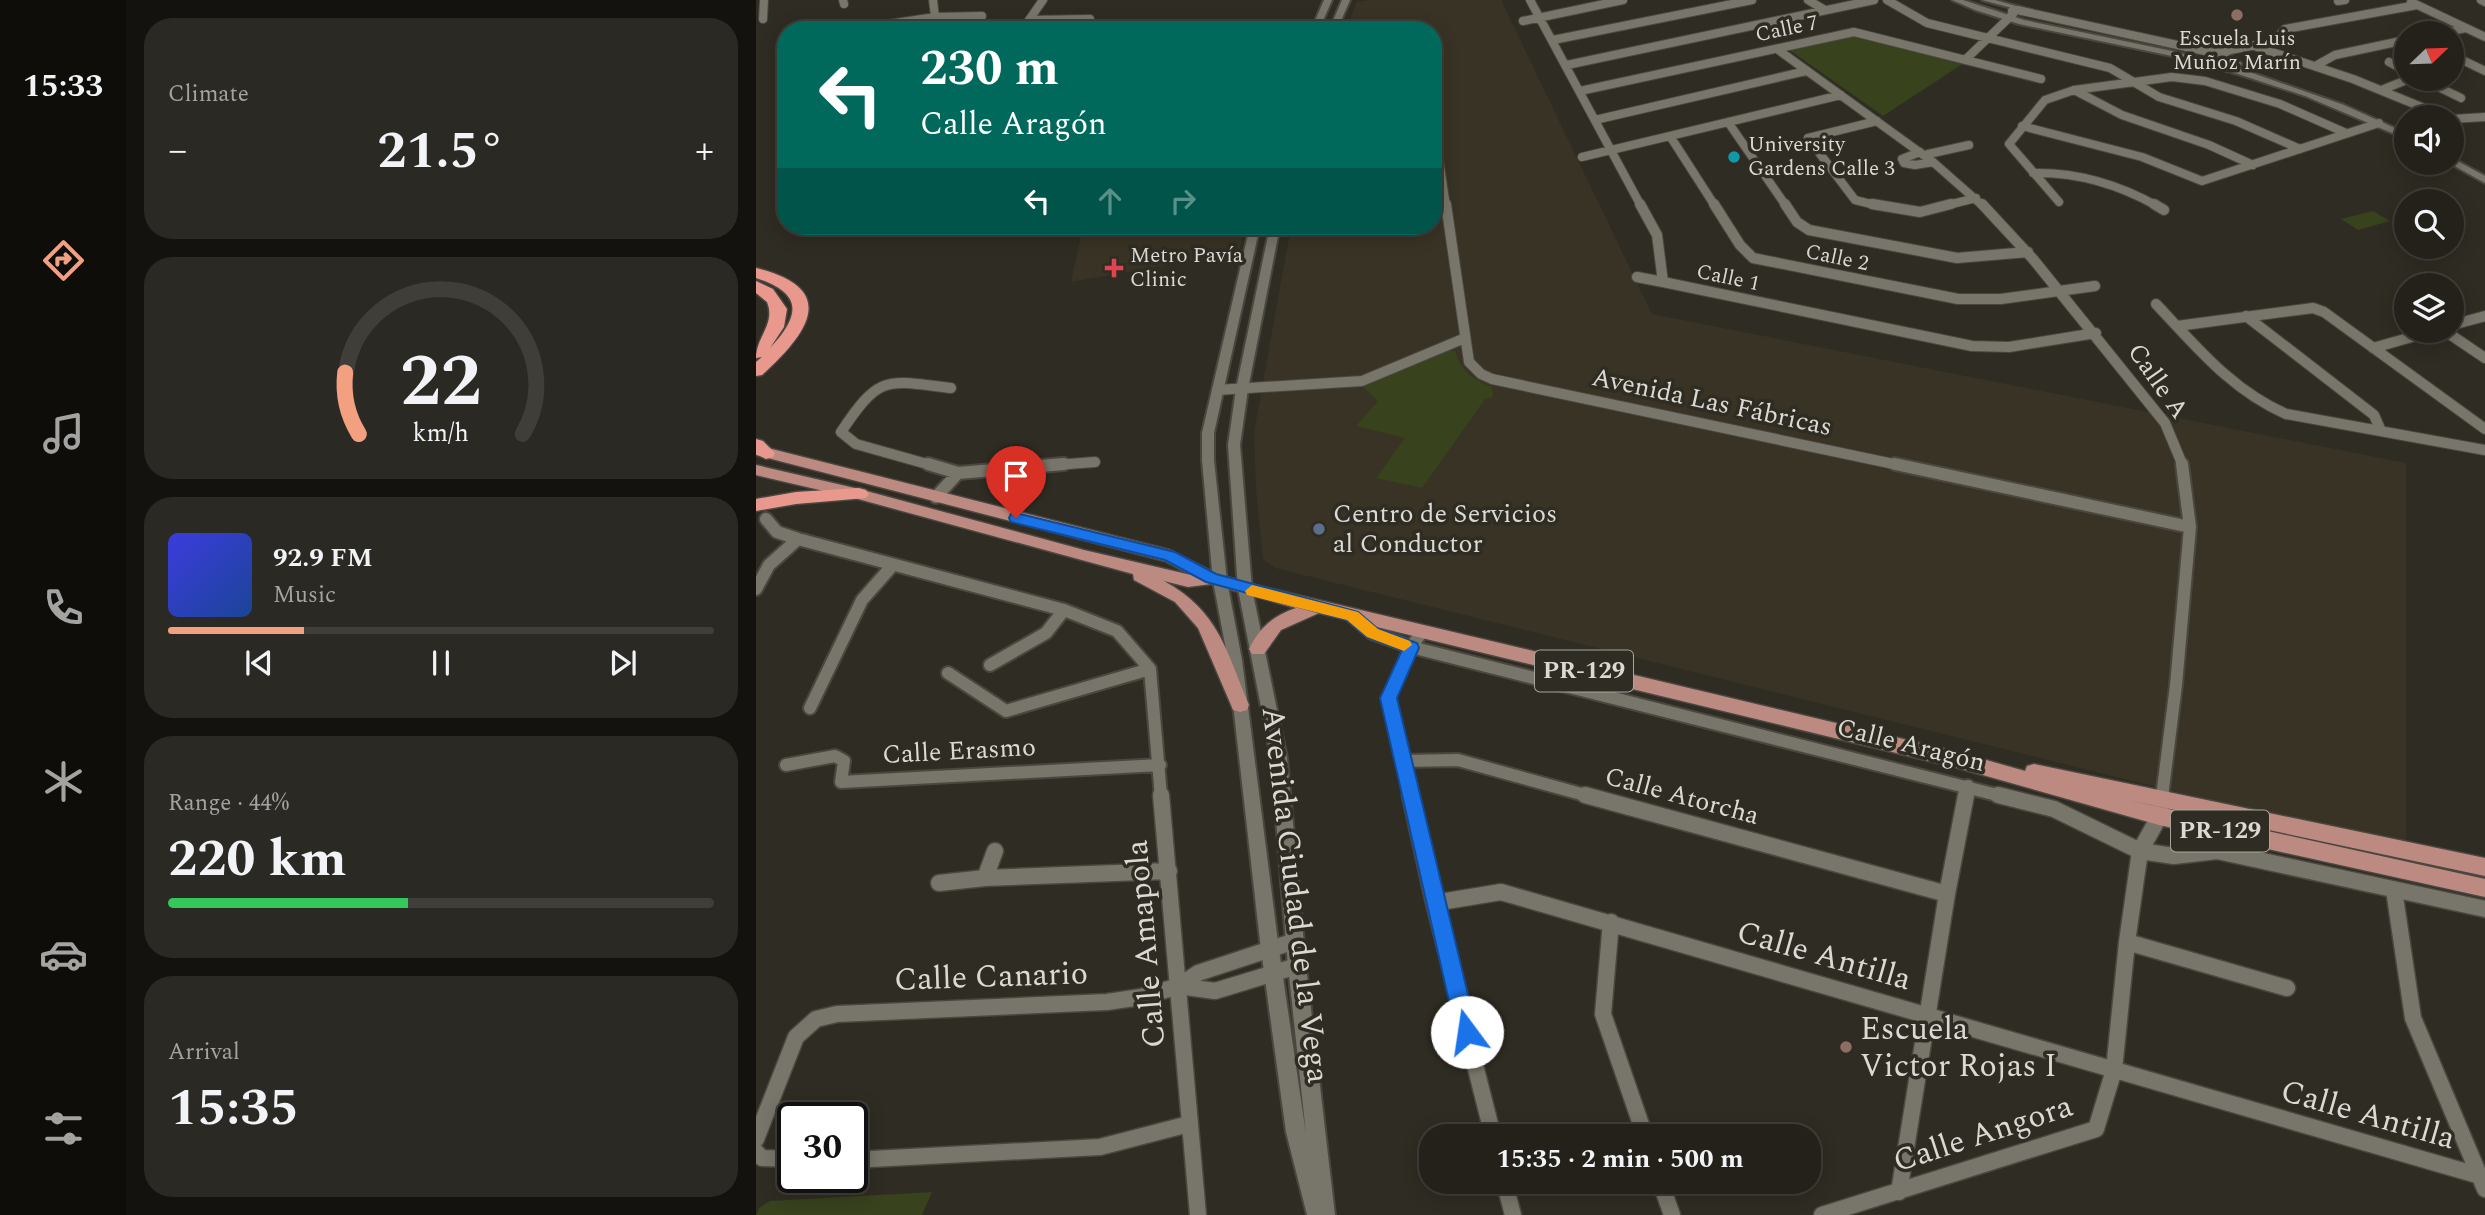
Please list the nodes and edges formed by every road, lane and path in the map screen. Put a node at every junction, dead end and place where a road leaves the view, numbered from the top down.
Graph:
1 (764, 0) edge
2 (934, 0) edge
3 (1043, 0) edge
4 (1530, 0) edge
5 (1623, 0) edge
6 (1752, 0) edge
7 (1808, 0) edge
8 (1874, 0) edge
9 (1887, 0) edge
10 (1956, 0) edge
11 (1970, 0) edge
12 (1986, 0) edge
13 (2407, 0) edge
14 (1326, 3) edge
15 (1344, 3) edge
16 (2417, 5) junction
17 (1825, 10) junction
18 (2034, 12) junction
19 (982, 16) dead end
20 (2011, 16) junction
21 (938, 17) junction
22 (1541, 17) junction
23 (763, 19) dead end
24 (1090, 19) dead end
25 (1029, 20) joint
26 (920, 21) edge
27 (939, 21) edge
28 (1319, 21) edge
29 (1337, 21) edge
30 (1523, 21) dead end
31 (2466, 28) joint
32 (2485, 37) edge
33 (2149, 38) joint
34 (1986, 39) junction
35 (1553, 40) junction
36 (2394, 43) edge
37 (2253, 46) junction
38 (1777, 49) junction
39 (2221, 52) junction
40 (1965, 60) junction
41 (2464, 61) edge
42 (2389, 62) dead end
43 (2238, 64) junction
44 (1567, 65) junction
45 (2317, 65) junction
46 (2394, 65) edge
47 (1806, 71) junction
48 (2485, 71) edge
49 (2040, 79) dead end
50 (2134, 81) junction
51 (2394, 85) edge
52 (2384, 89) junction
53 (2074, 90) junction
54 (1580, 91) junction
55 (2445, 91) edge
56 (1841, 95) junction
57 (2461, 99) dead end
58 (2419, 105) edge
59 (2485, 117) edge
60 (2464, 118) edge
61 (1595, 120) junction
62 (1877, 121) junction
63 (1728, 122) junction
64 (2379, 123) junction
65 (2394, 124) edge
66 (2022, 126) junction
67 (2394, 130) edge
68 (2346, 133) junction
69 (1670, 136) junction
70 (1969, 145) dead end
71 (2300, 149) junction
72 (1613, 150) junction
73 (1926, 156) junction
74 (1582, 157) dead end
75 (2464, 160) edge
76 (2253, 165) junction
77 (2464, 168) edge
78 (2485, 172) edge
79 (2033, 173) junction
80 (2485, 180) edge
81 (1442, 181) edge
82 (1976, 198) junction
83 (2059, 202) dead end
84 (2164, 210) dead end
85 (1253, 235) edge
86 (1273, 235) edge
87 (2028, 252) junction
88 (756, 273) edge
89 (1637, 277) dead end
90 (1663, 282) junction
91 (756, 286) edge
92 (2095, 286) dead end
93 (2060, 291) junction
94 (2156, 304) dead end
95 (2246, 316) junction
96 (2485, 316) edge
97 (2464, 322) edge
98 (2178, 326) junction
99 (2096, 333) junction
100 (1465, 338) junction
101 (2394, 342) edge
102 (2463, 343) edge
103 (2373, 348) junction
104 (756, 354) edge
105 (2485, 358) edge
106 (756, 371) edge
107 (951, 388) dead end
108 (1241, 389) junction
109 (1217, 390) junction
110 (2485, 429) edge
111 (2381, 431) junction
112 (759, 449) edge
113 (2485, 450) edge
114 (1095, 462) dead end
115 (756, 470) edge
116 (958, 473) junction
117 (859, 495) junction
118 (936, 497) junction
119 (761, 512) edge
120 (2190, 527) junction
121 (798, 540) junction
122 (1084, 556) junction
123 (892, 566) junction
124 (1216, 580) junction
125 (756, 589) edge
126 (1245, 589) junction
127 (1320, 607) junction
128 (1064, 610) junction
129 (1352, 616) junction
130 (1422, 632) junction
131 (1411, 648) junction
132 (1258, 649) junction
133 (990, 666) dead end
134 (1150, 668) junction
135 (948, 673) dead end
136 (1240, 705) junction
137 (810, 708) dead end
138 (1402, 761) junction
139 (786, 765) dead end
140 (1160, 765) junction
141 (1968, 786) junction
142 (2160, 807) junction
143 (995, 851) dead end
144 (2140, 851) junction
145 (2485, 867) edge
146 (1169, 871) junction
147 (985, 878) junction
148 (939, 883) dead end
149 (2485, 888) edge
150 (2394, 890) junction
151 (1947, 894) junction
152 (1434, 902) junction
153 (2485, 909) edge
154 (1611, 922) junction
155 (1295, 941) junction
156 (2127, 942) junction
157 (1270, 950) junction
158 (1297, 966) junction
159 (1274, 973) junction
160 (1179, 986) junction
161 (2287, 988) dead end
162 (1927, 1015) junction
163 (2114, 1070) junction
164 (1189, 1124) junction
165 (1490, 1124) edge
166 (1641, 1124) edge
167 (756, 1139) edge
168 (758, 1158) edge
169 (777, 1159) edge
170 (868, 1159) edge
171 (2481, 1182) edge
172 (1899, 1192) junction
173 (1507, 1194) edge
174 (1665, 1194) edge
175 (1847, 1211) edge
176 (1198, 1215) edge
177 (1317, 1215) edge
178 (1325, 1215) edge
179 (1513, 1215) edge
180 (1672, 1215) edge
181 (1822, 1215) edge

1 - 23 street
2 - 21 street
3 - 25 street
4 - 22 street, Calle 1
5 - 22 street
6 - 35 street
7 - 17 street
8 - 17 street
9 - 34 street
10 - 20 street
11 - 20 street
12 - 18 street
13 - 16 street
14 - 15 street
14 - 28 street
15 - 29 street
16 - 31 street
16 - 37 street
17 - 44 street
18 - 20 street
18 - 33 street
19 - 21 street
20 - 34 street
20 - 43 street
20 - 64 street
21 - 26 street
21 - 27 street
22 - 30 street
22 - 35 street, Calle 1
24 - 25 street
31 - 32 street
33 - 39 street
34 - 40 street
34 - 50 street
35 - 44 street, Calle 1
36 - 45 street
37 - 39 street
37 - 45 street
38 - 40 street, Calle 7
38 - 47 street, Calle A
38 - 54 street, Calle 7
39 - 43 street
40 - 49 street, Calle 7
41 - 48 street
42 - 46 street
43 - 65 street
44 - 54 street, Calle 1
45 - 52 street
47 - 56 street, Calle A
47 - 61 street
50 - 53 street
50 - 68 street
50 - 71 street
51 - 52 street
52 - 58 street
53 - 66 street
53 - 76 street
54 - 61 street, Calle 1
55 - 57 street
56 - 62 street, Calle A
56 - 63 street
59 - 60 street
61 - 72 street, Calle 1
62 - 73 street, Calle A
62 - 82 street
63 - 69 street
63 - 87 street
64 - 67 street
64 - 68 street
66 - 76 street
66 - 79 street
68 - 71 street
69 - 72 street
69 - 93 street, Calle 2
70 - 73 street
71 - 76 street
72 - 74 street
72 - 90 street, Calle 1
73 - 82 street, Calle A
75 - 78 street
77 - 80 street
79 - 83 street
79 - 84 street
81 - 100 street, Avenida Las Fábricas
82 - 87 street, Calle A
85 - 109 street, Avenida Ciudad de la Vega
86 - 108 street, Avenida Ciudad de la Vega
87 - 93 street, Calle A
88 - 106 highway
89 - 90 street
90 - 99 street, Calle 1
91 - 104 highway
92 - 93 street, Calle 2
93 - 99 street, Calle A
94 - 98 street
95 - 98 street
95 - 103 street
95 - 111 street
96 - 97 street
98 - 111 street
99 - 120 street, Calle A
100 - 108 street
100 - 120 street, Avenida Las Fábricas
101 - 103 street
102 - 105 street
103 - 110 street
107 - 116 street
108 - 109 street
108 - 126 street, Avenida Ciudad de la Vega
109 - 124 street, Avenida Ciudad de la Vega
111 - 113 street
112 - 118 main road, PR-129
114 - 116 street
115 - 117 main road, PR-129
116 - 118 street
117 - 119 highway
117 - 122 main road, PR-129
118 - 124 main road, PR-129
119 - 121 street
120 - 142 street, Calle A
121 - 123 street
121 - 125 street
122 - 124 main road, PR-129
122 - 136 main road
123 - 128 street
123 - 137 street
124 - 126 main road, PR-129
124 - 136 street, Avenida Ciudad de la Vega
126 - 127 main road, PR-129
126 - 132 street, Avenida Ciudad de la Vega
127 - 129 main road, PR-129
127 - 132 main road
128 - 133 street
128 - 134 street
129 - 130 main road, PR-129
129 - 131 street, Calle Aragón
130 - 131 street
130 - 142 main road, PR-129
131 - 138 street
131 - 141 street, Calle Aragón
132 - 155 street, Avenida Ciudad de la Vega
134 - 135 street
134 - 140 street, Calle Amapola
136 - 157 street, Avenida Ciudad de la Vega
138 - 151 street, Calle Atorcha
138 - 152 street
139 - 140 street, Calle Erasmo
140 - 146 street, Calle Amapola
141 - 144 street, Calle Aragón
141 - 151 street
142 - 144 street, Calle Angora
142 - 145 main road, PR-129
142 - 149 main road, PR-129
143 - 147 street
144 - 150 street, Calle Aragón
144 - 156 street, Calle Angora
146 - 147 street
146 - 160 street, Calle Amapola
147 - 148 street
150 - 153 street, Calle Aragón
150 - 171 street
151 - 162 street
152 - 154 street, Calle Antilla
152 - 165 street
154 - 162 street, Calle Antilla
154 - 166 street
155 - 157 street, Calle Canario
155 - 158 street, Avenida Ciudad de la Vega
156 - 161 street
156 - 163 street, Calle Angora
157 - 159 street, Avenida Ciudad de la Vega
157 - 160 street, Calle Canario
158 - 159 street
158 - 178 street, Avenida Ciudad de la Vega
159 - 160 street
159 - 177 street, Avenida Ciudad de la Vega
160 - 164 street, Calle Amapola
160 - 167 street, Calle Canario
162 - 163 street, Calle Antilla
162 - 172 street
163 - 171 street, Calle Antilla
163 - 172 street, Calle Angora
164 - 170 street
164 - 176 street, Calle Amapola
168 - 169 street
172 - 175 street, Calle Angora
173 - 179 street
174 - 180 street
175 - 181 street, Calle Angora

